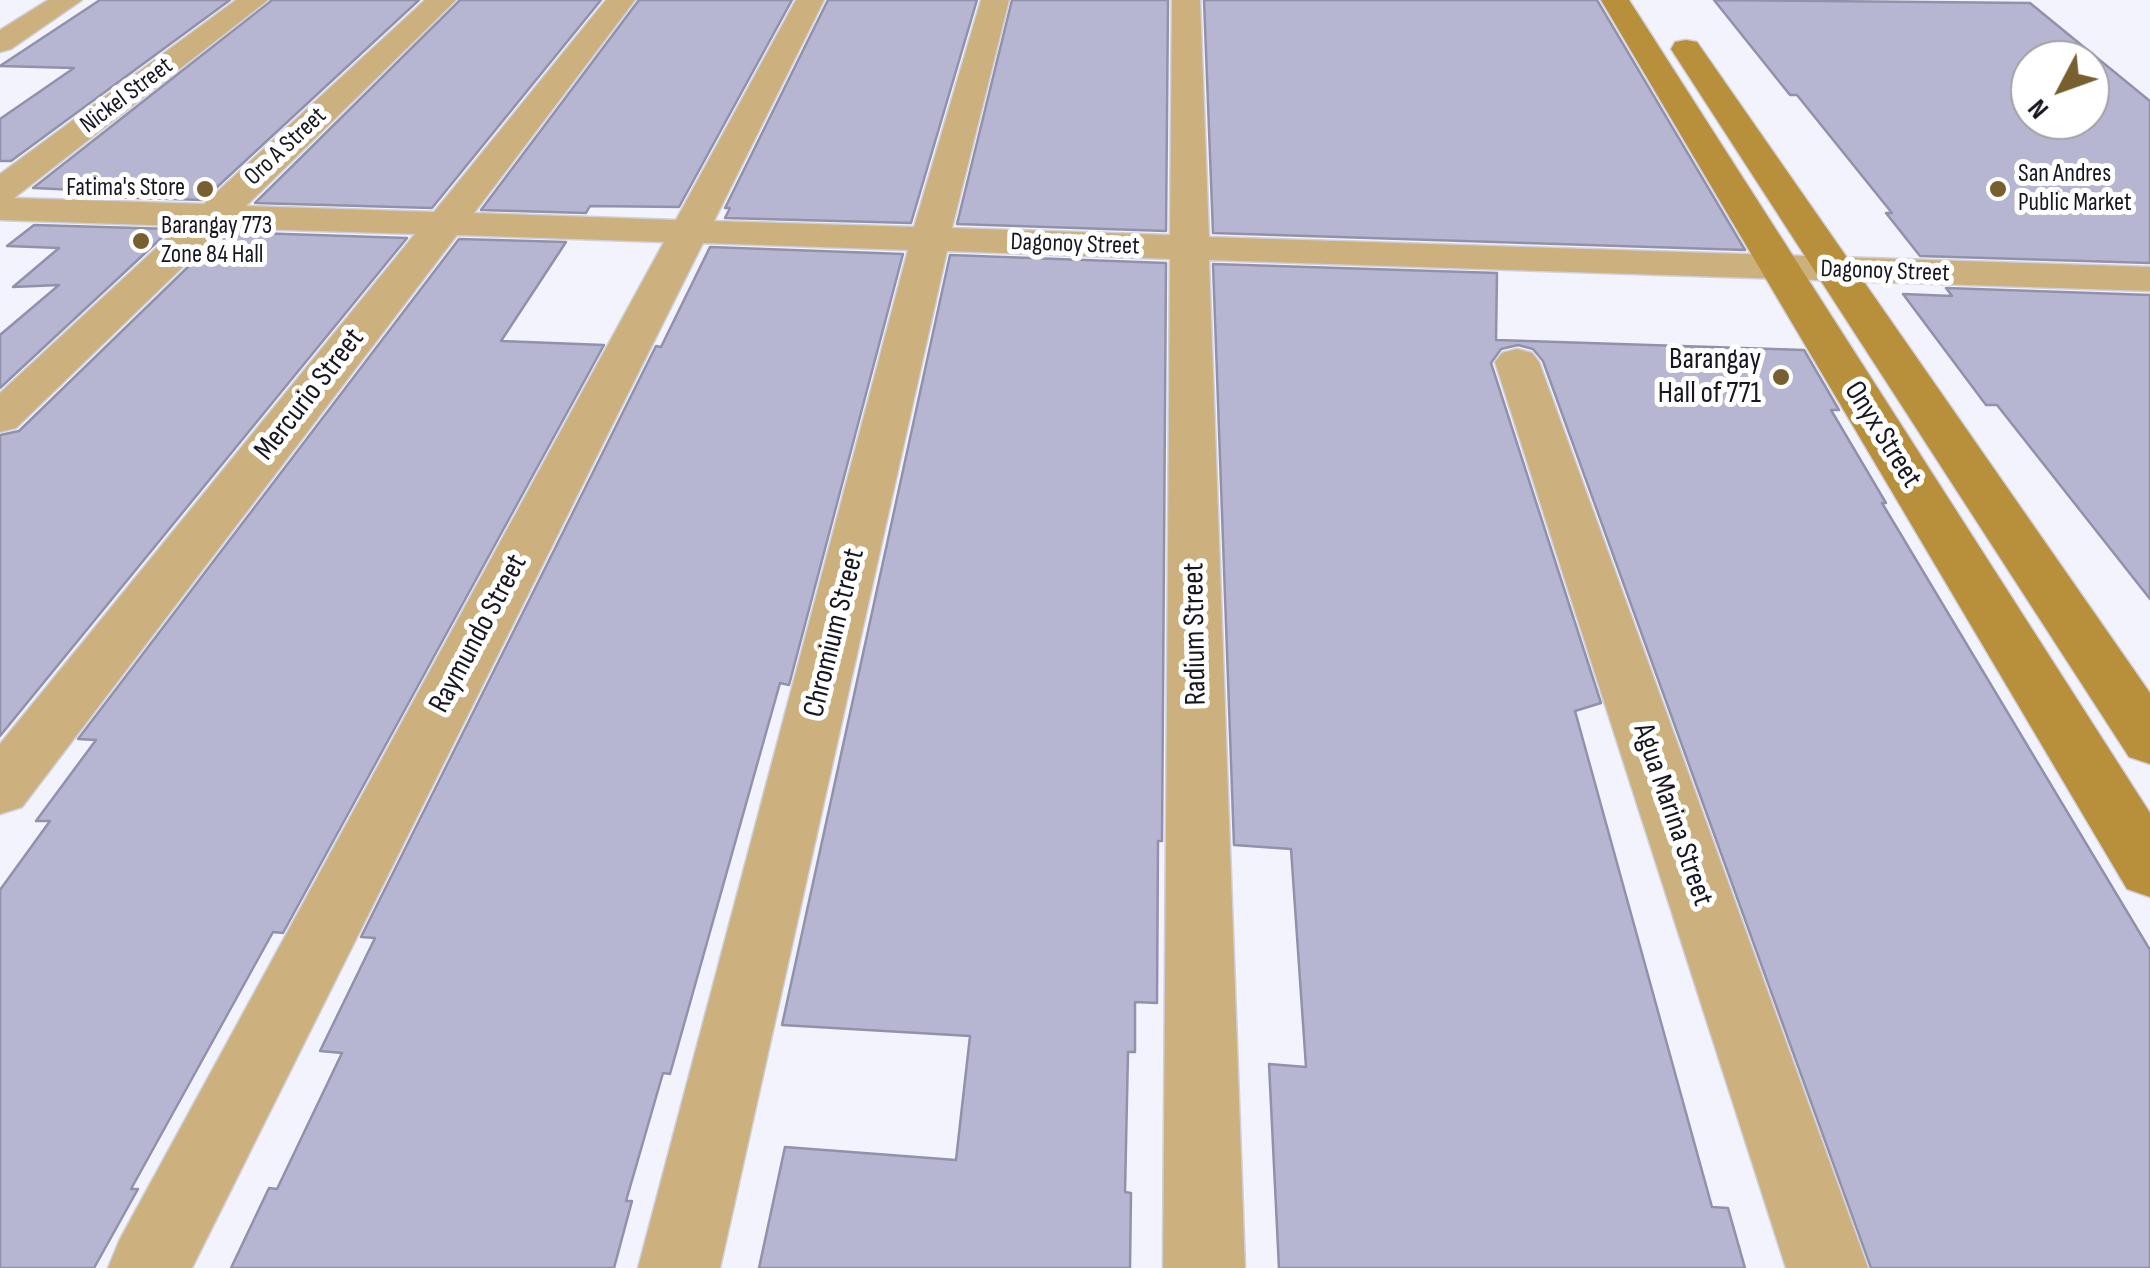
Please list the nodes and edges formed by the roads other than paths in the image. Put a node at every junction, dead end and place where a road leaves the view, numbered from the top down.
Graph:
1 (68, 0) edge
2 (254, 0) edge
3 (442, 0) edge
4 (621, 0) edge
5 (810, 0) edge
6 (995, 0) edge
7 (1186, 0) edge
8 (1615, 0) edge
9 (1654, 0) edge
10 (0, 43) edge
11 (1667, 51) junction
12 (0, 192) edge
13 (0, 209) edge
14 (213, 216) junction
15 (444, 224) junction
16 (689, 232) junction
17 (930, 240) junction
18 (1190, 249) junction
19 (1780, 268) junction
20 (1835, 270) junction
21 (2146, 283) edge
22 (1517, 362) dead end
23 (0, 418) edge
24 (2150, 740) edge
25 (0, 789) edge
26 (2150, 869) edge
27 (149, 1268) edge
28 (679, 1268) edge
29 (1204, 1268) edge
30 (1827, 1268) edge

1 - 10 street
2 - 12 street, Nickel Street
3 - 14 street, Oro A Street
4 - 15 street, Mercurio Street
5 - 16 street, Raymundo Street
6 - 17 street, Chromium Street
7 - 18 street, Radium Street
8 - 11 main road, Onyx Street
9 - 11 main road, Onyx Street
11 - 19 main road, Onyx Street
11 - 20 main road, Onyx Street
13 - 14 street, Dagonoy Street
14 - 15 street, Dagonoy Street
14 - 23 street, Oro A Street
15 - 16 street, Dagonoy Street
15 - 25 street, Mercurio Street
16 - 17 street, Dagonoy Street
16 - 27 street, Raymundo Street
17 - 18 street, Dagonoy Street
17 - 28 street, Chromium Street
18 - 19 street, Dagonoy Street
18 - 29 street, Radium Street
19 - 20 street, Dagonoy Street
19 - 26 main road, Onyx Street
20 - 21 street, Dagonoy Street
20 - 24 main road, Onyx Street
22 - 30 street, Agua Marina Street

